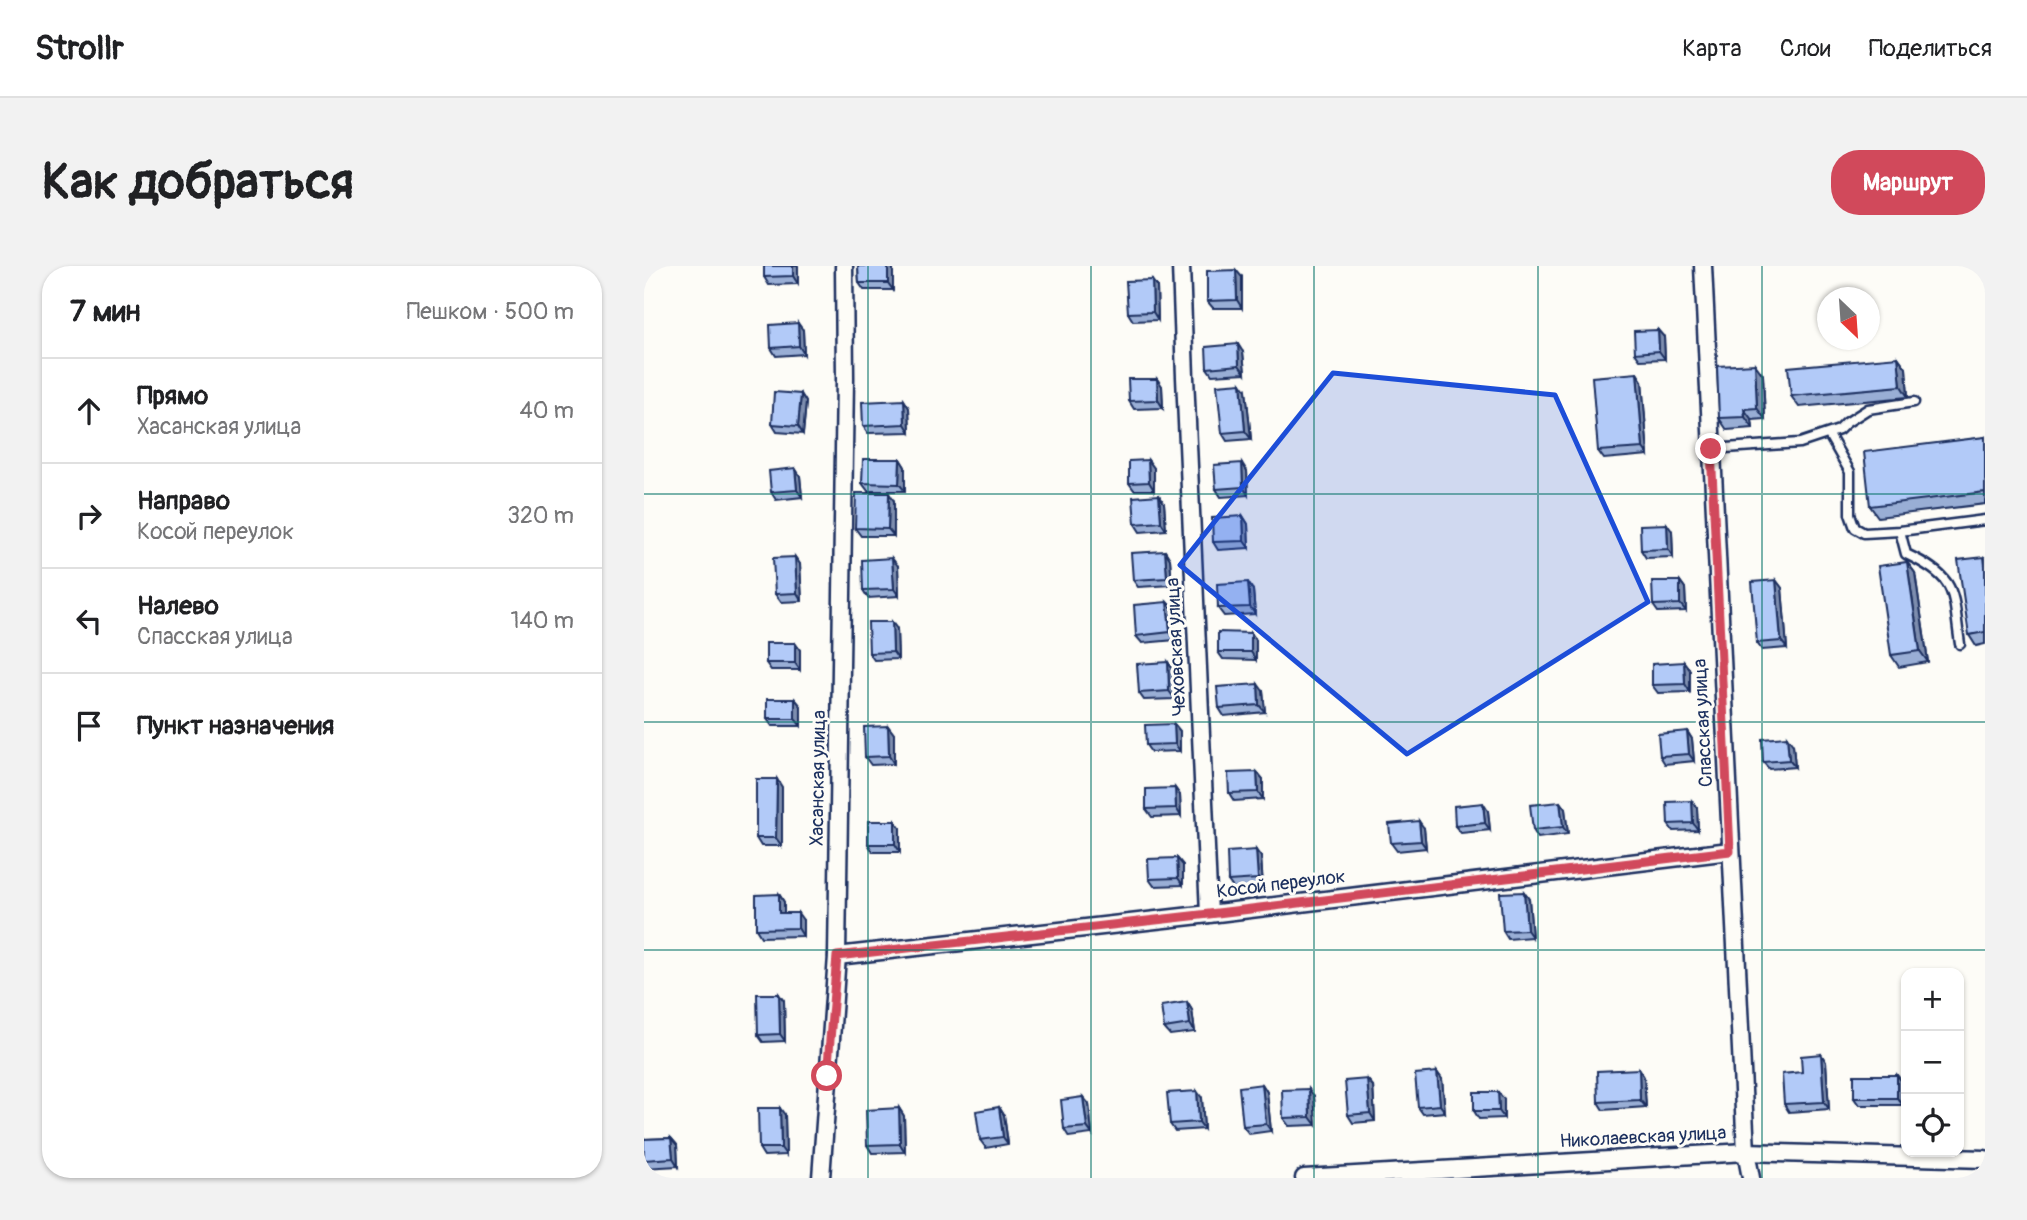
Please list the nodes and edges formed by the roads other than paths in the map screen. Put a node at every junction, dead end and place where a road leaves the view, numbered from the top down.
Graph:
1 (844, 266) edge
2 (1181, 266) edge
3 (1703, 266) edge
4 (1914, 402) dead end
5 (1829, 435) junction
6 (1711, 449) junction
7 (1985, 520) edge
8 (1900, 531) junction
9 (1960, 644) dead end
10 (1730, 851) junction
11 (1209, 914) junction
12 (837, 956) junction
13 (1746, 1152) junction
14 (1985, 1159) edge
15 (821, 1178) edge
16 (1304, 1178) edge
17 (1751, 1178) edge

1 - 12 street, Хасанская улица
2 - 11 street, Чеховская улица
3 - 6 street, Спасская улица
4 - 5 lane
5 - 6 lane
5 - 8 lane
6 - 10 street, Спасская улица
7 - 8 lane
8 - 9 lane
10 - 11 street, Косой переулок
10 - 13 street, Спасская улица
11 - 12 street, Косой переулок
12 - 15 street, Хасанская улица
13 - 14 street, Николаевская улица
13 - 16 street, Николаевская улица
13 - 17 street, Спасская улица

